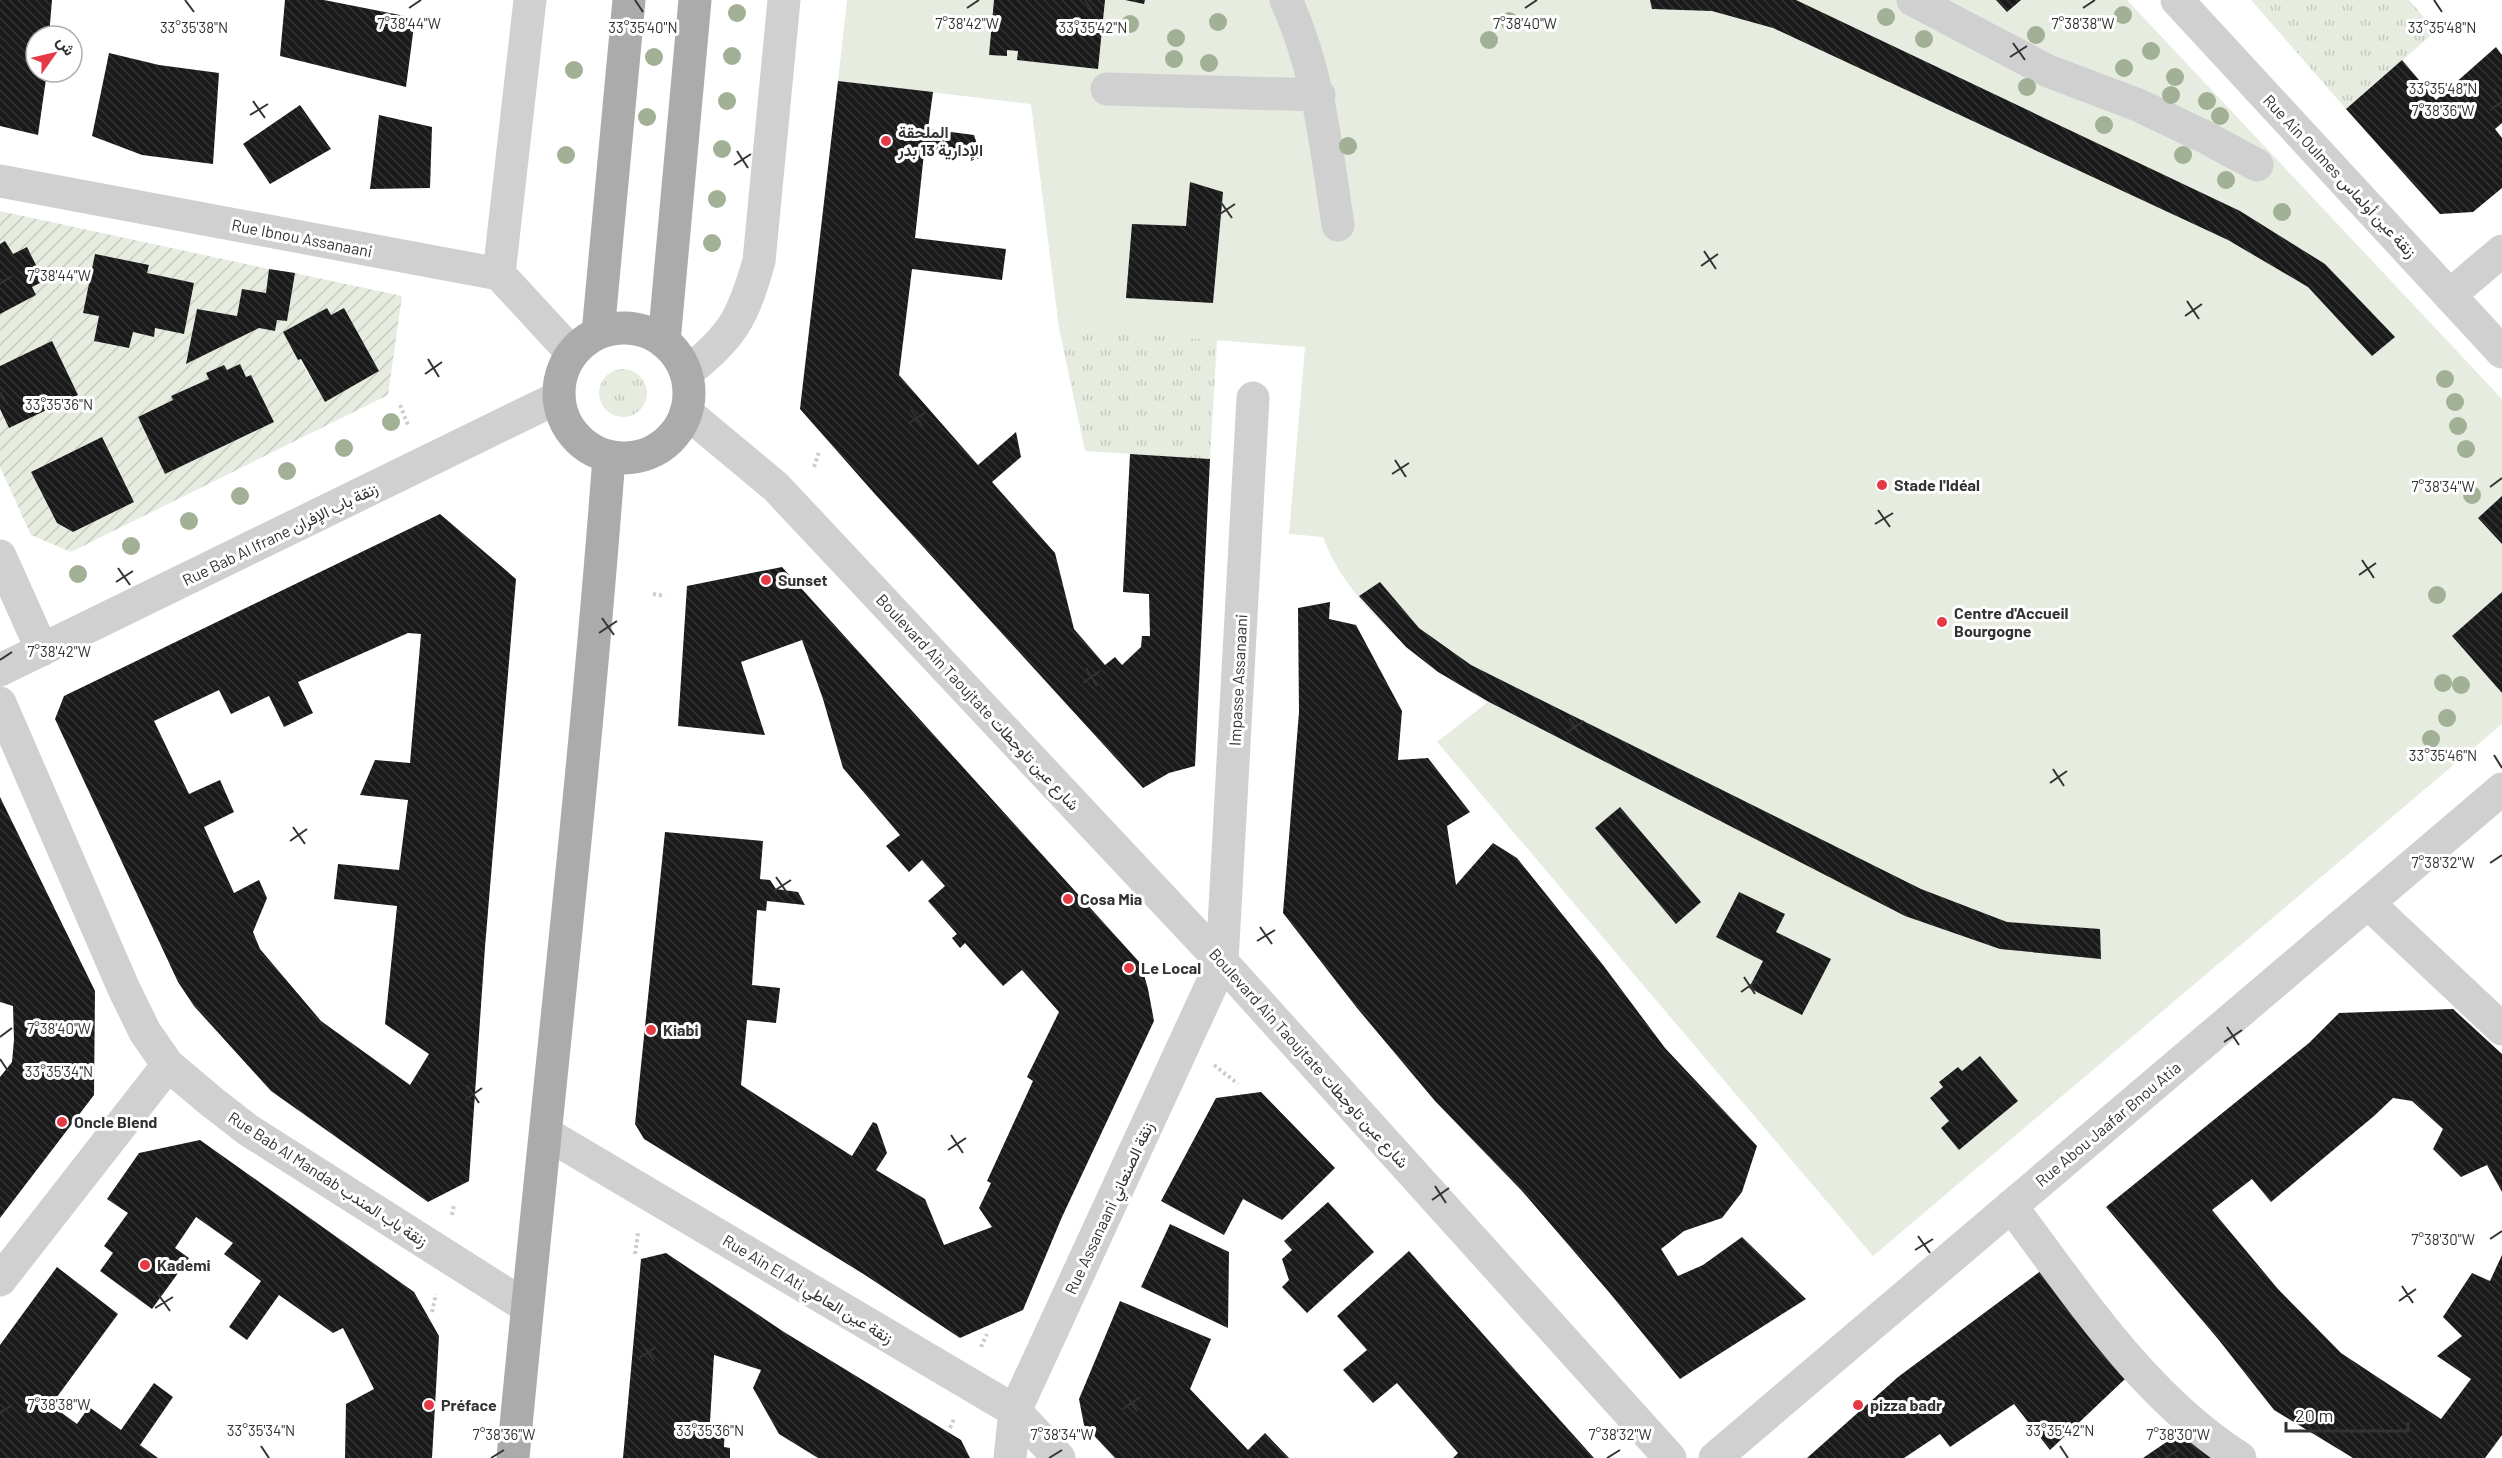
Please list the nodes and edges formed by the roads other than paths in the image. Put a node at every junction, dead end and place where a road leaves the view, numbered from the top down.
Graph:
1 (531, 0) edge
2 (629, 0) edge
3 (695, 0) edge
4 (784, 0) edge
5 (1286, 0) edge
6 (1912, 0) edge
7 (2177, 0) edge
8 (1107, 89) dead end
9 (1318, 95) junction
10 (2258, 165) dead end
11 (0, 181) edge
12 (1338, 225) dead end
13 (2502, 251) edge
14 (499, 274) junction
15 (2450, 295) junction
16 (598, 333) junction
17 (664, 342) junction
18 (2502, 352) edge
19 (572, 353) junction
20 (686, 373) junction
21 (559, 397) junction
22 (1253, 398) dead end
23 (686, 412) junction
24 (609, 457) junction
25 (0, 556) edge
26 (42, 650) junction
27 (0, 670) edge
28 (0, 704) edge
29 (2502, 789) edge
30 (2368, 903) junction
31 (1222, 962) junction
32 (2502, 1029) edge
33 (168, 1065) junction
34 (547, 1134) junction
35 (2011, 1206) junction
36 (0, 1280) edge
37 (527, 1307) junction
38 (1015, 1411) junction
39 (513, 1458) edge
40 (1010, 1458) edge
41 (1059, 1458) edge
42 (1670, 1458) edge
43 (1714, 1458) edge
44 (2240, 1458) edge

1 - 14 street
2 - 16 main road
3 - 17 main road
4 - 20 street
5 - 9 street
6 - 10 street
7 - 15 street, Rue Ain Oulmes زنقة عين أولماس
8 - 9 street
9 - 12 street
11 - 14 street, Rue Ibnou Assanaani
13 - 15 street
14 - 19 street
15 - 18 street, Rue Ain Oulmes زنقة عين أولماس
16 - 17 main road
16 - 19 main road
17 - 20 main road
19 - 21 main road
20 - 23 main road
21 - 24 main road
21 - 26 street, Rue Bab Al Ifrane زنقة باب الإفران
22 - 31 street, Impasse Assanaani
23 - 24 main road
23 - 31 street, Boulevard Ain Taoujtate شارع عين تاوجطات
24 - 34 main road
25 - 26 street
26 - 27 street, Rue Bab Al Ifrane زنقة باب الإفران
28 - 33 street, Rue Bab Al Mandab زنقة باب المندب
29 - 30 street, Rue Abou Jaafar Bnou Atia
30 - 32 street
30 - 35 street, Rue Abou Jaafar Bnou Atia
31 - 38 street, Rue Assanaani زنقة الصنعاني
31 - 42 street, Boulevard Ain Taoujtate شارع عين تاوجطات
33 - 36 street
33 - 37 street, Rue Bab Al Mandab زنقة باب المندب
34 - 37 main road
34 - 38 street, Rue Ain El Ati زنقة عين العاطي
35 - 43 street, Rue Abou Jaafar Bnou Atia
35 - 44 street
37 - 39 main road
38 - 40 street, Rue Assanaani زنقة الصنعاني
38 - 41 street, Rue Ain El Ati زنقة عين العاطي

